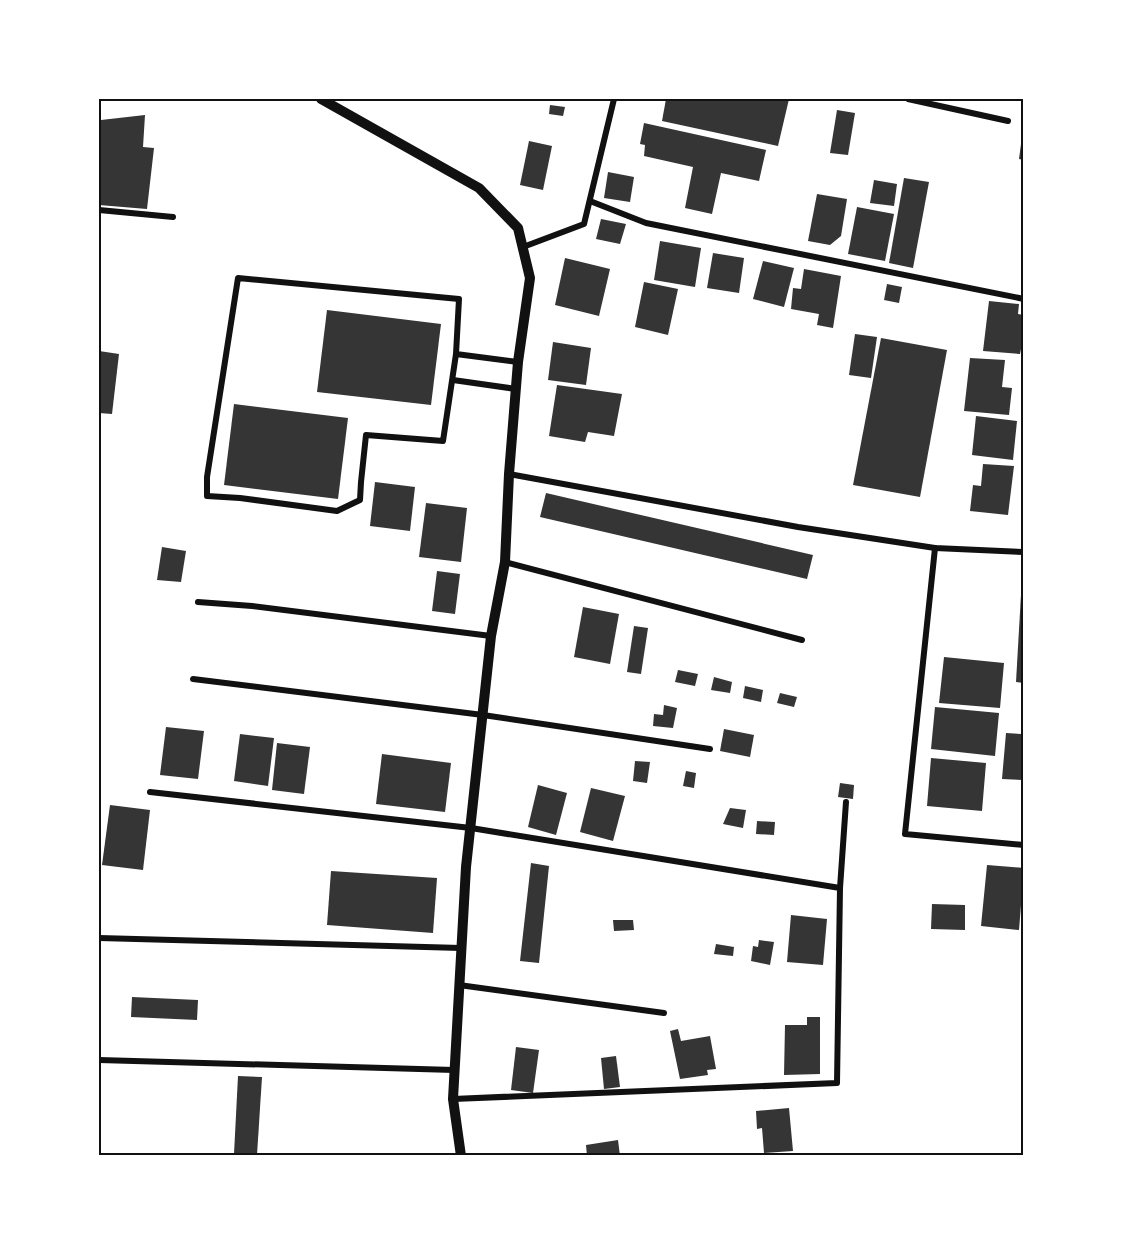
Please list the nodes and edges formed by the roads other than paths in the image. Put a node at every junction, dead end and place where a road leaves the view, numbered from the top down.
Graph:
1 (321, 99) edge
2 (614, 99) edge
3 (908, 99) edge
4 (1008, 121) dead end
5 (590, 201) junction
6 (99, 210) edge
7 (173, 218) dead end
8 (523, 248) junction
9 (1024, 299) edge
10 (456, 354) junction
11 (518, 362) junction
12 (453, 380) junction
13 (516, 388) junction
14 (509, 474) junction
15 (935, 548) junction
16 (1024, 552) edge
17 (505, 562) junction
18 (198, 602) dead end
19 (491, 636) junction
20 (802, 640) dead end
21 (193, 679) dead end
22 (483, 715) junction
23 (710, 749) dead end
24 (150, 792) dead end
25 (846, 802) dead end
26 (471, 828) junction
27 (1024, 845) edge
28 (840, 888) junction
29 (99, 938) edge
30 (461, 948) junction
31 (459, 985) junction
32 (664, 1013) dead end
33 (99, 1060) edge
34 (454, 1070) junction
35 (453, 1100) junction
36 (461, 1156) edge

1 - 8 street
2 - 5 street
3 - 4 street
5 - 8 street
5 - 9 street
6 - 7 street
8 - 11 street
10 - 11 street
10 - 12 street
10 - 12 street
11 - 13 street
12 - 13 street
13 - 14 street
14 - 15 street
14 - 17 street
15 - 16 street
15 - 27 street
17 - 19 street
17 - 20 street
18 - 19 street
19 - 22 street
21 - 22 street
22 - 23 street
22 - 26 street
24 - 26 street
25 - 28 street
26 - 28 street
26 - 30 street
28 - 35 street
29 - 30 street
30 - 31 street
31 - 32 street
31 - 34 street
33 - 34 street
34 - 35 street
35 - 36 street

